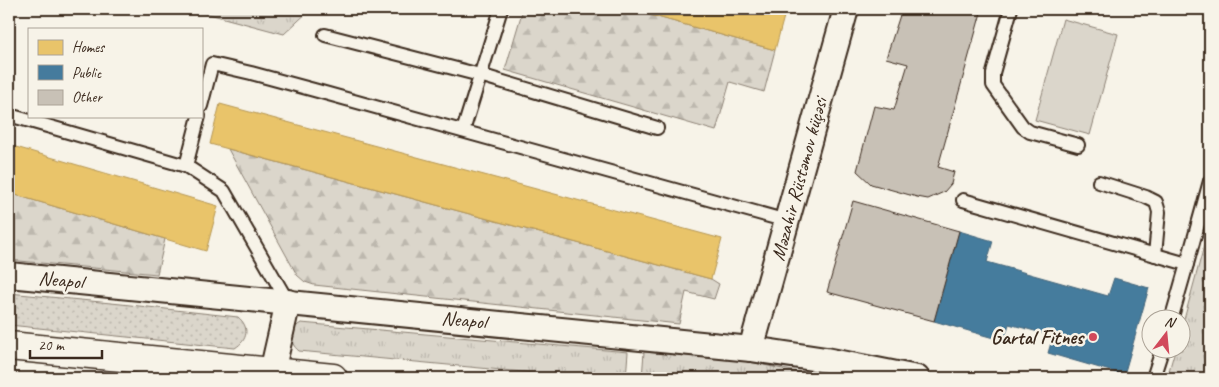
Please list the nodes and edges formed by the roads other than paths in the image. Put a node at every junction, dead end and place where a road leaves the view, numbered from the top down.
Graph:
1 (501, 9) edge
2 (846, 9) edge
3 (1011, 9) edge
4 (325, 35) dead end
5 (480, 75) junction
6 (202, 102) edge
7 (9, 115) edge
8 (198, 118) edge
9 (657, 128) dead end
10 (463, 131) junction
11 (1078, 145) dead end
12 (186, 166) junction
13 (1210, 181) edge
14 (1099, 182) dead end
15 (963, 200) dead end
16 (787, 221) junction
17 (1155, 255) junction
18 (1188, 264) junction
19 (9, 274) edge
20 (288, 302) junction
21 (1174, 310) edge
22 (9, 346) edge
23 (752, 349) junction
24 (1159, 360) edge
25 (272, 372) junction
26 (333, 378) edge
27 (917, 378) edge
28 (1153, 378) edge

1 - 5 lane
2 - 16 street, Məzahir Rüstəmov küçəsi
3 - 11 lane
4 - 5 lane
5 - 9 lane
5 - 10 lane
6 - 10 lane
7 - 12 lane
8 - 12 lane
10 - 16 lane
12 - 20 lane
13 - 18 lane
14 - 17 lane
15 - 17 lane
16 - 23 street, Məzahir Rüstəmov küçəsi
17 - 18 lane
18 - 21 lane
19 - 20 street, Neapol
20 - 23 street, Neapol
20 - 25 street
22 - 25 main road
23 - 27 street, Neapol
24 - 28 lane
25 - 26 main road

